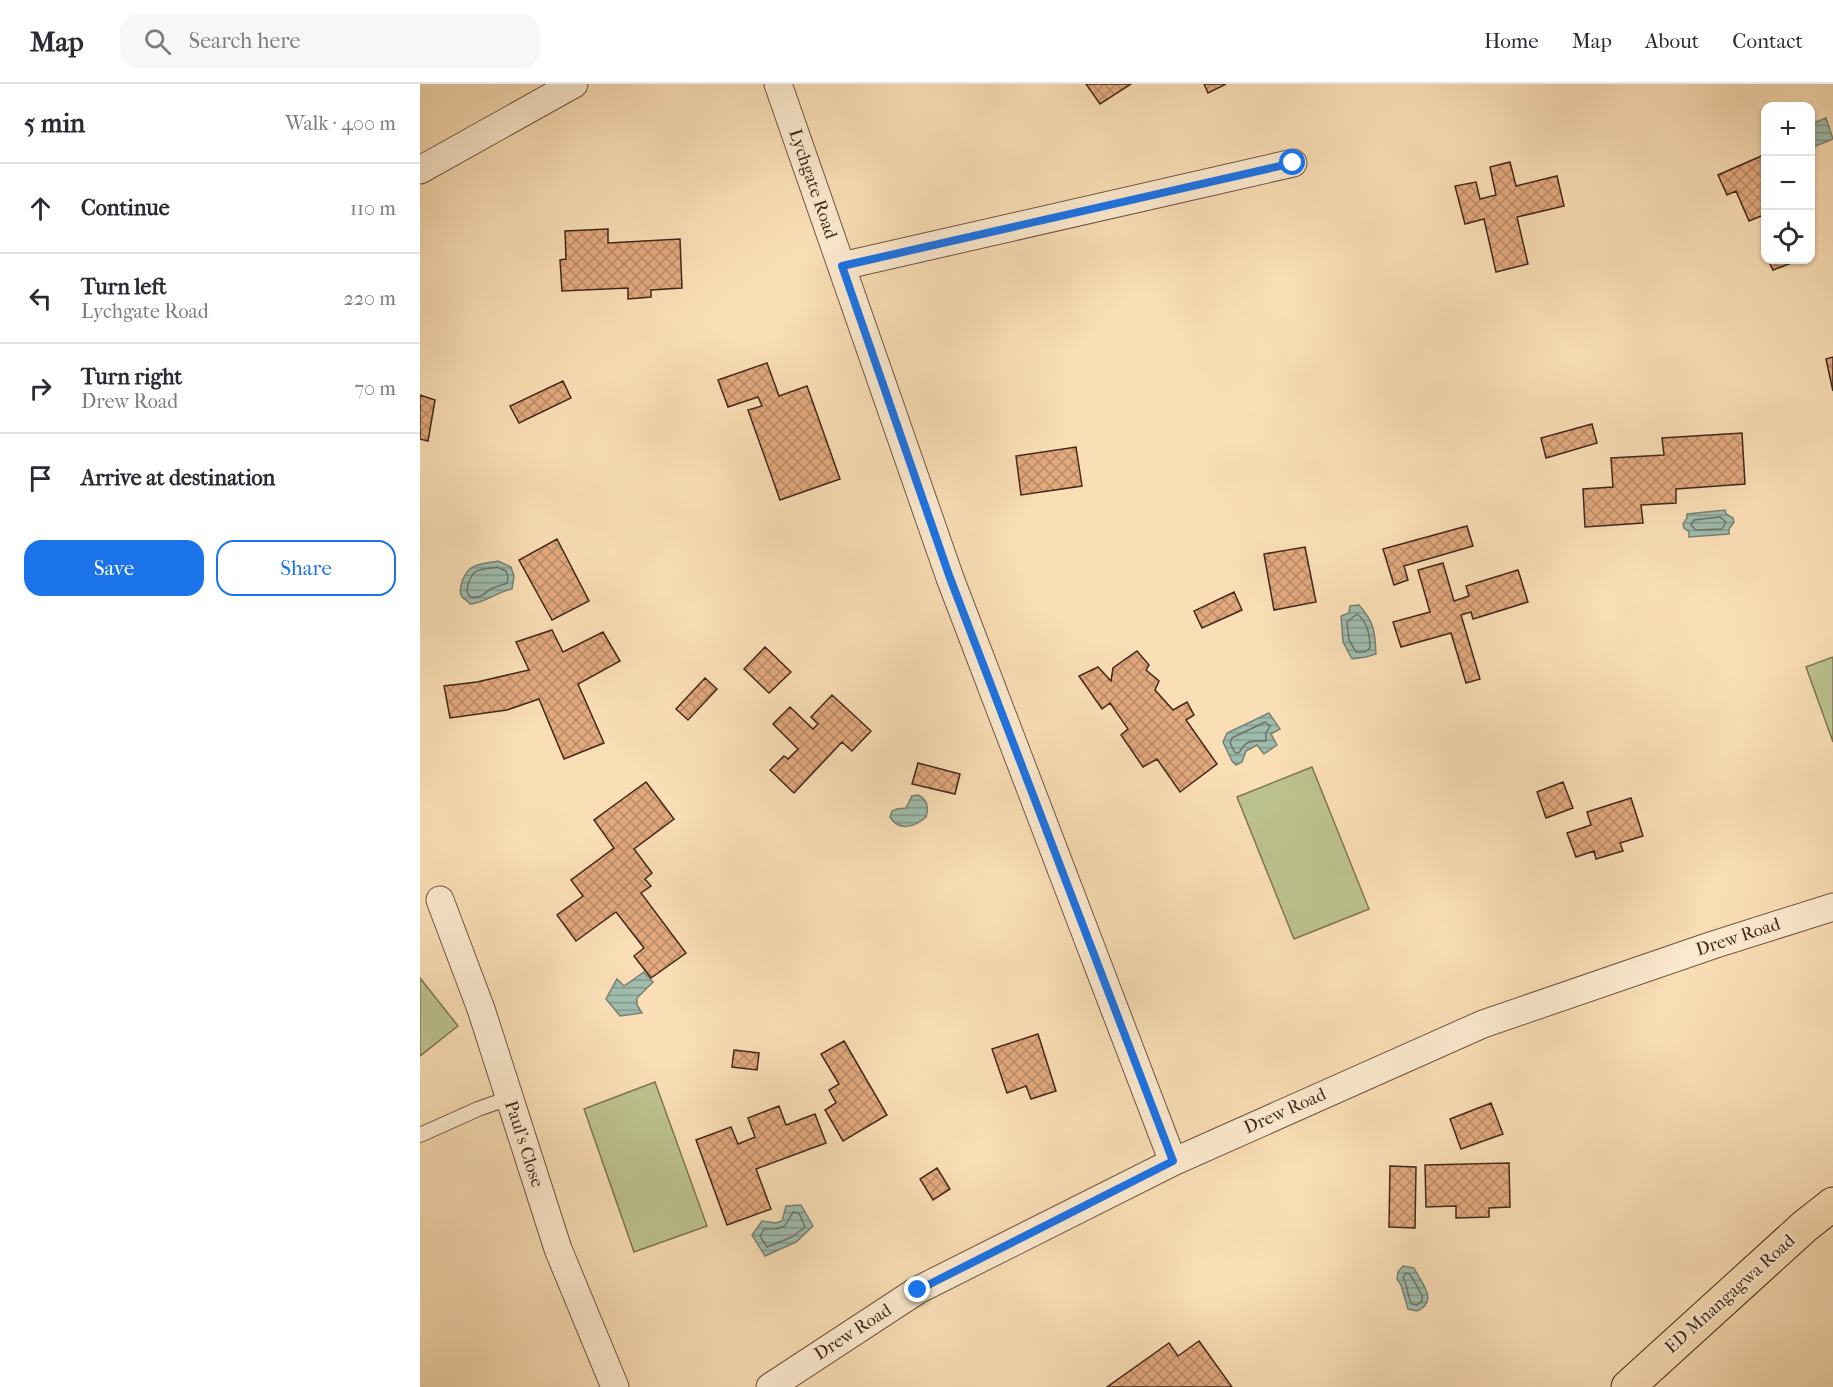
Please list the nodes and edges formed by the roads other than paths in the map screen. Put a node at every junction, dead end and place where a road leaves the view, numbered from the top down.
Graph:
1 (574, 84) edge
2 (778, 84) edge
3 (1293, 163) dead end
4 (420, 170) edge
5 (842, 266) junction
6 (440, 900) dead end
7 (1833, 907) edge
8 (509, 1098) junction
9 (420, 1136) edge
10 (1173, 1161) junction
11 (1833, 1204) edge
12 (615, 1387) edge
13 (770, 1387) edge
14 (1628, 1387) edge

1 - 4 street
2 - 5 street, Lychgate Road
3 - 5 street
5 - 10 street, Lychgate Road
6 - 8 street, Paul's Close
7 - 10 street, Drew Road
8 - 9 lane
8 - 12 street, Paul's Close
10 - 13 street, Drew Road
11 - 14 highway, ED Mnangagwa Road

